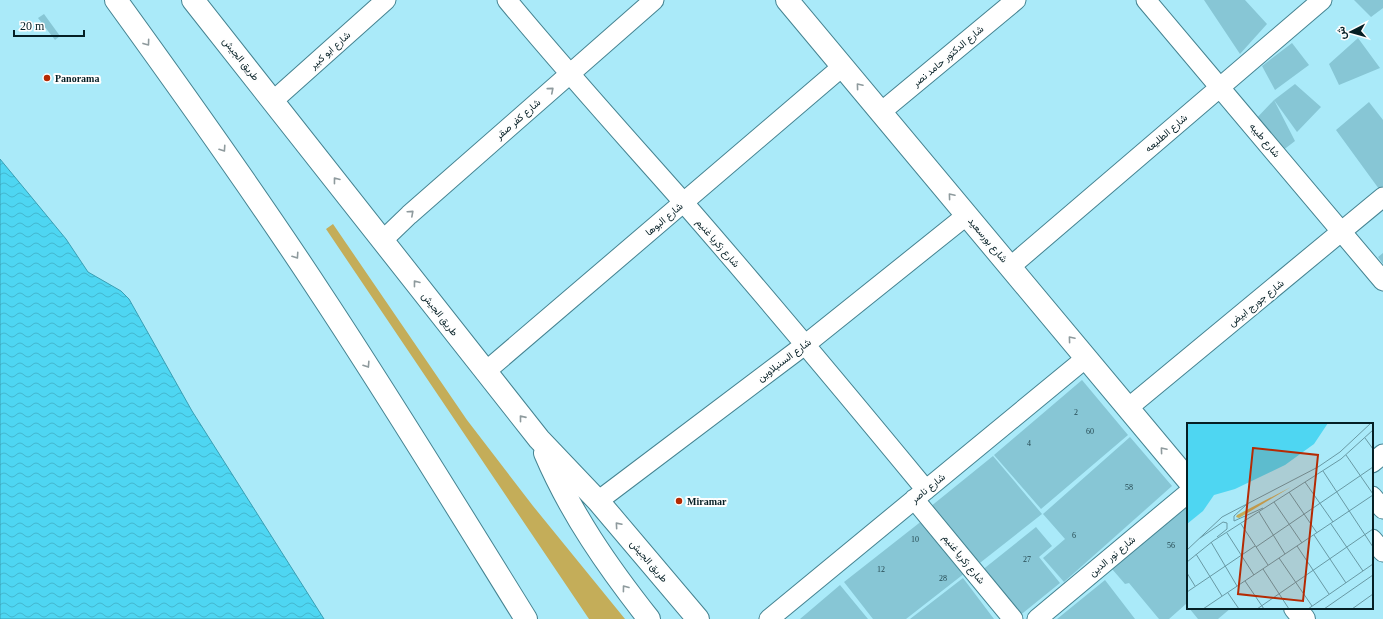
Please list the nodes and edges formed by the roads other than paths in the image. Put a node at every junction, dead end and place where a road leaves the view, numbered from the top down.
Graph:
1 (116, 0) edge
2 (193, 0) edge
3 (386, 0) edge
4 (507, 0) edge
5 (654, 0) edge
6 (787, 0) edge
7 (1016, 0) edge
8 (1146, 0) edge
9 (1322, 0) edge
10 (843, 66) junction
11 (569, 74) junction
12 (1220, 87) junction
13 (274, 100) junction
14 (881, 112) junction
15 (1383, 197) edge
16 (683, 203) junction
17 (967, 215) junction
18 (1342, 232) junction
19 (383, 240) junction
20 (1010, 267) junction
21 (1383, 281) edge
22 (806, 344) junction
23 (1086, 358) junction
24 (485, 372) junction
25 (1128, 408) junction
26 (539, 438) junction
27 (1383, 454) edge
28 (1373, 462) edge
29 (1187, 479) edge
30 (920, 494) junction
31 (1187, 494) edge
32 (1373, 497) edge
33 (598, 502) junction
34 (1383, 509) edge
35 (1373, 540) edge
36 (1383, 552) edge
37 (1296, 609) edge
38 (528, 616) edge
39 (649, 619) edge
40 (698, 619) edge
41 (769, 619) edge
42 (1013, 619) edge
43 (1037, 619) edge
44 (1304, 619) edge

1 -> 38 main road
2 - 13 main road, طريق الجيش
3 - 13 street, شارع ابو كبير
4 - 11 street, شارع زكريا غنيم
5 - 11 street, شارع كفر صقر
6 - 10 main road, شارع بورسعيد
7 - 14 street, شارع الدكتور حامد نصر
8 - 12 street, شارع طيبه
9 - 12 street, شارع الطليعه
14 -> 10 main road, شارع بورسعيد
10 - 16 street, شارع البوها
11 - 16 street, شارع زكريا غنيم
19 -> 11 street, شارع كفر صقر
12 - 18 street, شارع طيبه
12 - 20 street, شارع الطليعه
19 -> 13 main road, طريق الجيش
17 -> 14 main road, شارع بورسعيد
15 - 18 street, شارع جورج ابيض
16 - 22 street, شارع زكريا غنيم
16 - 24 street, شارع البوها
17 - 20 main road, شارع بورسعيد
17 - 22 street, شارع السنبلاوين
18 - 21 street, شارع طيبه
18 - 25 street, شارع جورج ابيض
24 -> 19 main road, طريق الجيش
23 -> 20 main road, شارع بورسعيد
22 - 30 street, شارع زكريا غنيم
22 - 33 street, شارع السنبلاوين
23 - 25 main road, شارع بورسعيد
23 - 30 street, شارع ناصر
26 -> 24 main road, طريق الجيش
29 -> 25 main road, شارع بورسعيد
26 - 33 main road, طريق الجيش
39 -> 26 main road
27 - 28 street
30 - 41 street, شارع ناصر
30 - 42 street, شارع زكريا غنيم
31 - 43 street, شارع نور الدين
32 - 34 street
40 -> 33 main road, طريق الجيش
35 - 36 street
37 - 44 main road

